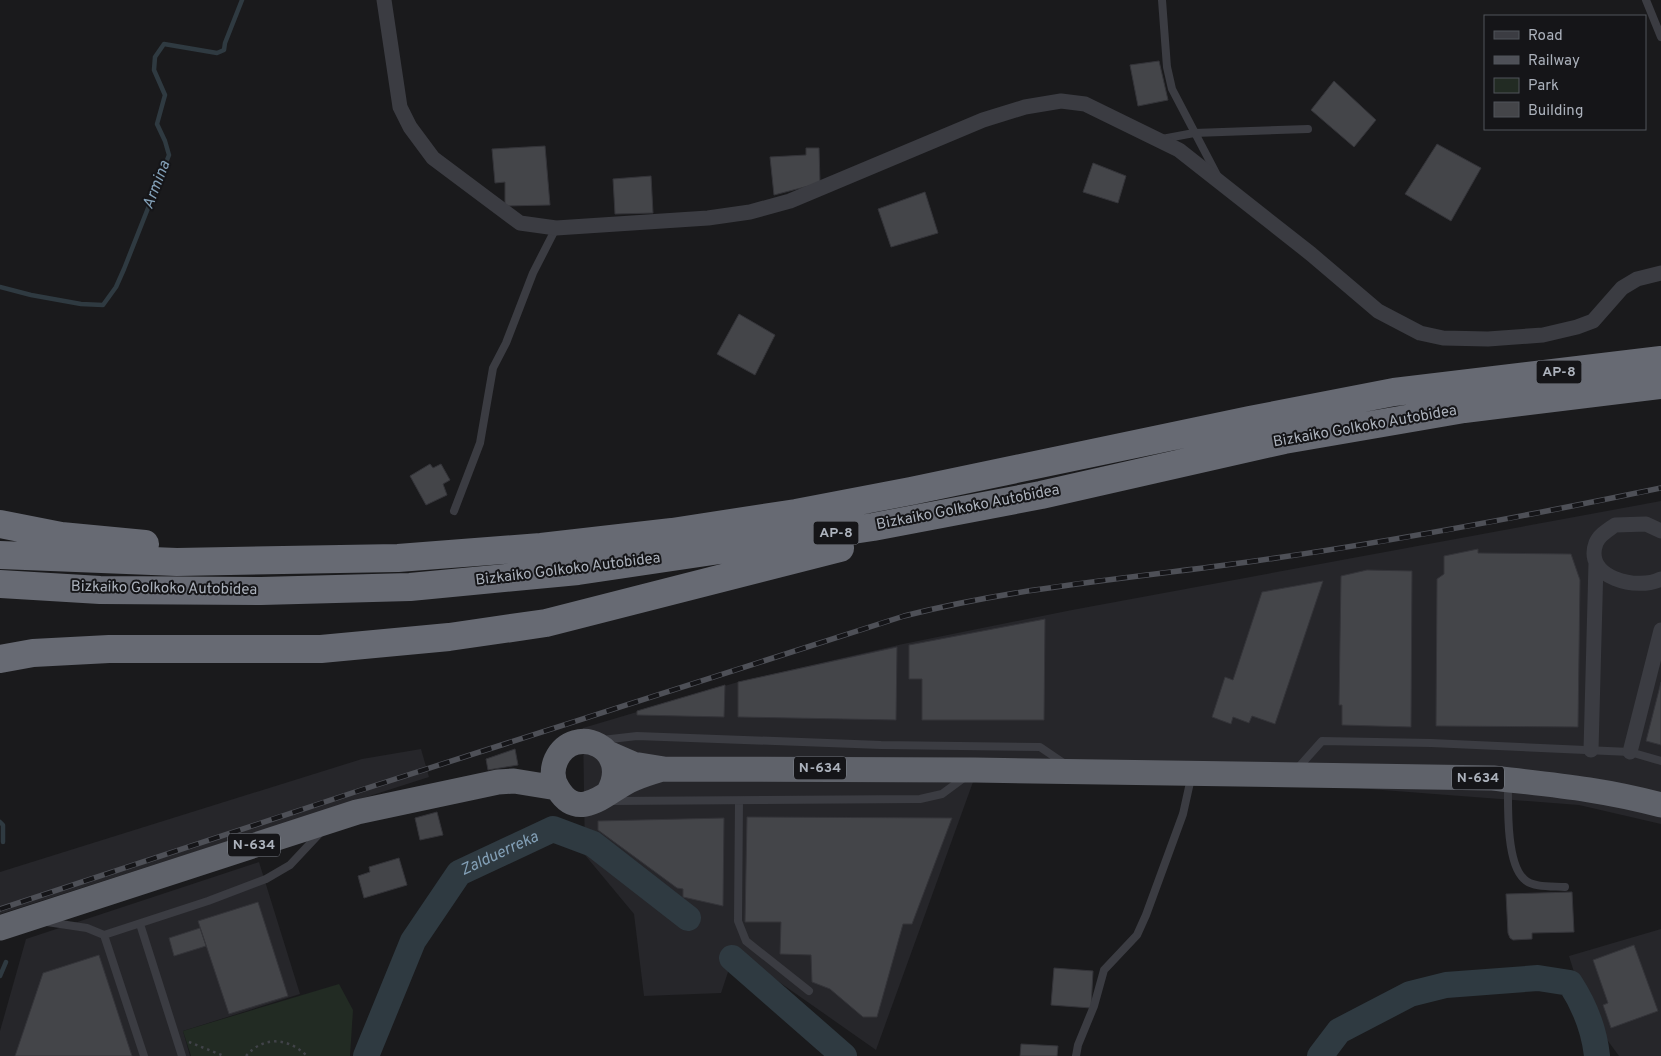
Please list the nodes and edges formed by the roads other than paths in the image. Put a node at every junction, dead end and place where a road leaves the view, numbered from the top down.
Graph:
1 (384, 0) edge
2 (1162, 0) edge
3 (1646, 0) edge
4 (1661, 37) edge
5 (1308, 129) dead end
6 (1194, 133) junction
7 (1158, 140) junction
8 (1220, 182) junction
9 (556, 228) junction
10 (1661, 273) edge
11 (1661, 360) edge
12 (1661, 385) edge
13 (1041, 495) junction
14 (454, 511) dead end
15 (0, 524) edge
16 (1661, 531) edge
17 (0, 555) edge
18 (268, 560) junction
19 (1596, 563) junction
20 (1661, 579) edge
21 (0, 584) edge
22 (1661, 630) edge
23 (0, 659) edge
24 (587, 742) junction
25 (1591, 750) junction
26 (1630, 752) junction
27 (610, 754) junction
28 (558, 756) junction
29 (1661, 761) edge
30 (664, 769) junction
31 (975, 770) junction
32 (1078, 772) junction
33 (1191, 773) junction
34 (1292, 774) junction
35 (1508, 780) junction
36 (514, 781) junction
37 (557, 788) junction
38 (603, 797) junction
39 (739, 801) junction
40 (1661, 805) edge
41 (332, 820) junction
42 (1565, 887) dead end
43 (12, 924) edge
44 (140, 924) junction
45 (104, 934) junction
46 (809, 991) dead end
47 (144, 1056) edge
48 (182, 1056) edge
49 (1076, 1056) edge

1 - 9 street
2 - 6 lane
3 - 4 lane
5 - 6 lane
6 - 7 lane
6 - 8 lane
7 - 8 street
7 - 9 street
8 - 10 street
9 - 14 lane
11 - 18 highway, Bizkaiko Golkoko Autobidea / AP-8
12 - 13 highway, Bizkaiko Golkoko Autobidea / AP-8
13 - 21 highway, Bizkaiko Golkoko Autobidea / AP-8
13 - 23 highway
15 - 18 highway
16 - 19 street
17 - 18 highway, Bizkaiko Golkoko Autobidea / AP-8
19 - 20 street
19 - 25 street
22 - 26 street
24 - 27 highway, N-634
24 - 28 highway, N-634
24 - 32 lane
25 - 26 lane
25 - 34 lane
26 - 29 lane
27 - 30 highway, N-634
27 - 38 highway
28 - 36 highway, N-634
28 - 37 highway
30 - 31 highway, N-634
30 - 38 highway, N-634
31 - 32 highway, N-634
31 - 39 lane
32 - 33 highway, N-634
33 - 34 highway, N-634
33 - 49 lane
34 - 35 highway, N-634
35 - 40 highway, N-634
35 - 42 lane
36 - 37 highway, N-634
36 - 41 highway, N-634
37 - 38 highway, N-634
38 - 39 lane
39 - 46 lane
41 - 43 highway, N-634
41 - 44 lane
43 - 45 lane
44 - 45 lane
44 - 48 lane
45 - 47 lane

